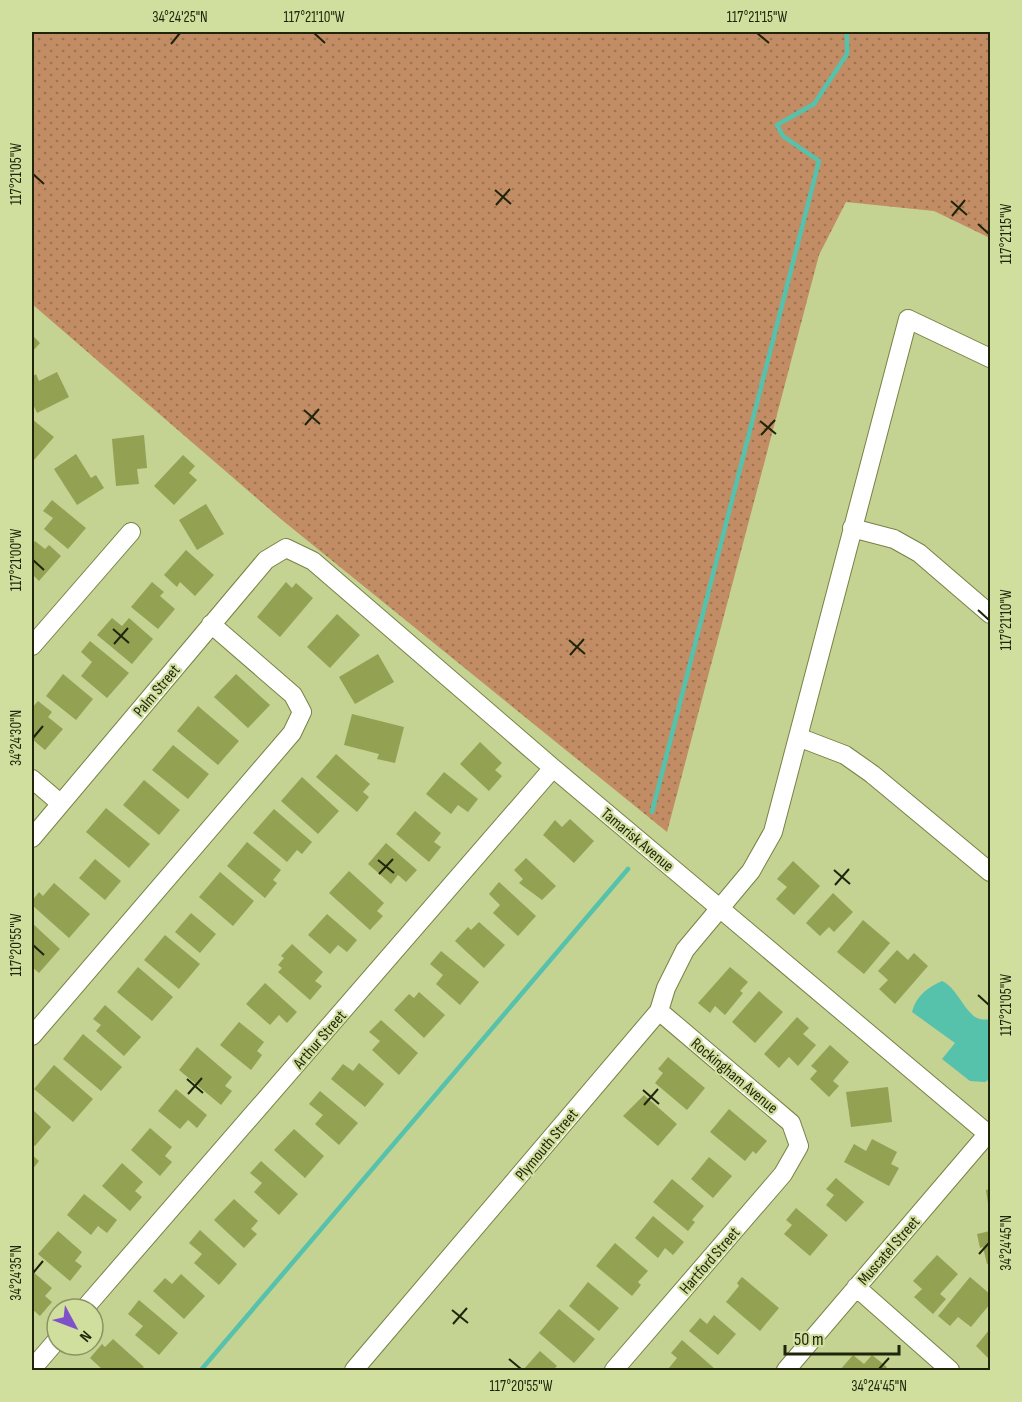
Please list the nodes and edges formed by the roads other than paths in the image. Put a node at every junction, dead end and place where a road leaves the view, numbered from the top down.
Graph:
1 (990, 358) edge
2 (852, 528) junction
3 (131, 532) dead end
4 (286, 548) joint
5 (990, 614) edge
6 (211, 624) junction
7 (32, 645) edge
8 (798, 737) junction
9 (553, 768) junction
10 (32, 779) edge
11 (60, 803) junction
12 (32, 838) edge
13 (990, 872) edge
14 (720, 908) junction
15 (659, 1011) junction
16 (32, 1036) edge
17 (989, 1132) edge
18 (799, 1146) joint
19 (856, 1287) junction
20 (94, 1297) edge
21 (45, 1354) edge
22 (32, 1369) edge
23 (354, 1371) edge
24 (614, 1371) edge
25 (786, 1371) edge
26 (950, 1371) edge

1 - 2 street, Plymouth Street
2 - 5 street
2 - 8 street, Plymouth Street
3 - 7 street
4 - 6 street, Palm Street
4 - 9 street, Tamarisk Avenue
6 - 11 street, Palm Street
6 - 16 street
8 - 13 street
8 - 14 street, Plymouth Street
9 - 14 street, Tamarisk Avenue
9 - 20 street, Arthur Street
10 - 11 street
11 - 12 street, Palm Street
14 - 15 street, Plymouth Street
14 - 17 street, Tamarisk Avenue
15 - 18 street, Rockingham Avenue
15 - 23 street, Plymouth Street
17 - 19 street, Muscatel Street
18 - 24 street, Hartford Street
19 - 25 street, Muscatel Street
19 - 26 street
21 - 22 street

